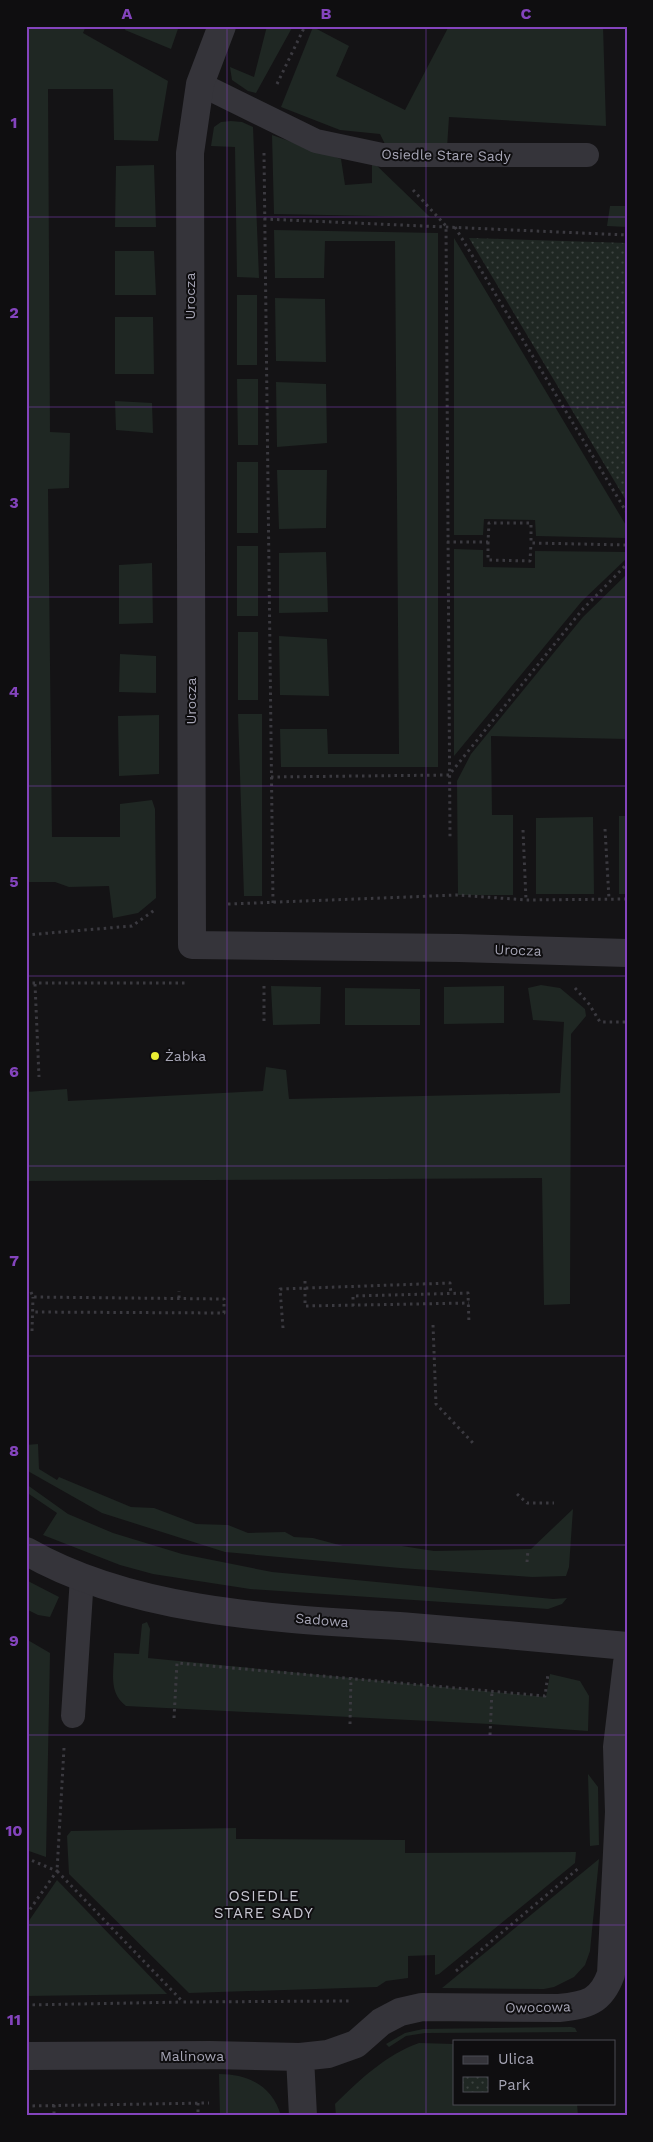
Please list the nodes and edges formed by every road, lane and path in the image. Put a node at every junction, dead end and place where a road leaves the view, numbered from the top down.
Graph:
1 (222, 26) edge
2 (200, 84) junction
3 (587, 155) dead end
4 (382, 156) junction
5 (446, 226) junction
6 (455, 226) junction
7 (627, 235) edge
8 (627, 514) edge
9 (448, 542) junction
10 (488, 542) junction
11 (531, 543) junction
12 (627, 545) edge
13 (627, 564) edge
14 (448, 775) junction
15 (271, 777) junction
16 (604, 829) dead end
17 (523, 830) dead end
18 (450, 837) dead end
19 (609, 899) junction
20 (627, 899) edge
21 (526, 900) junction
22 (273, 903) junction
23 (160, 905) dead end
24 (192, 905) junction
25 (26, 935) edge
26 (627, 953) edge
27 (264, 982) dead end
28 (35, 984) dead end
29 (264, 1021) dead end
30 (39, 1077) dead end
31 (305, 1281) dead end
32 (305, 1288) junction
33 (179, 1291) dead end
34 (31, 1292) dead end
35 (451, 1294) junction
36 (33, 1298) junction
37 (179, 1298) junction
38 (468, 1303) junction
39 (353, 1306) junction
40 (33, 1312) junction
41 (469, 1324) dead end
42 (433, 1325) dead end
43 (283, 1328) dead end
44 (32, 1331) dead end
45 (474, 1443) dead end
46 (517, 1494) dead end
47 (554, 1503) dead end
48 (528, 1550) dead end
49 (26, 1551) edge
50 (527, 1562) dead end
51 (82, 1577) junction
52 (627, 1646) edge
53 (627, 1663) edge
54 (550, 1667) dead end
55 (351, 1677) junction
56 (492, 1691) junction
57 (73, 1716) dead end
58 (174, 1718) dead end
59 (350, 1724) dead end
60 (490, 1735) dead end
61 (65, 1744) dead end
62 (618, 1838) junction
63 (26, 1858) edge
64 (57, 1871) junction
65 (26, 1915) edge
66 (449, 1976) dead end
67 (358, 2000) dead end
68 (183, 2002) junction
69 (26, 2005) edge
70 (26, 2056) edge
71 (300, 2058) junction
72 (198, 2103) junction
73 (209, 2103) dead end
74 (54, 2105) junction
75 (26, 2106) edge
76 (54, 2116) edge
77 (198, 2116) edge
78 (303, 2116) edge

1 - 2 street, Urocza
2 - 4 lane, Osiedle Stare Sady
2 - 24 street, Urocza
3 - 4 lane, Osiedle Stare Sady
4 - 5 path
5 - 6 path
5 - 9 path
5 - 15 path
6 - 7 path
6 - 8 path
9 - 10 path
9 - 14 path
10 - 11 path
10 - 11 path
11 - 12 path
13 - 14 path
14 - 15 path
14 - 18 path
15 - 22 path
16 - 19 path
17 - 21 path
19 - 20 path
19 - 21 path
21 - 22 path
22 - 24 path
23 - 25 path
24 - 26 street, Urocza
27 - 29 path
28 - 30 path
31 - 32 path
32 - 35 path
32 - 39 path
32 - 43 path
33 - 37 path
34 - 36 path
35 - 38 path
35 - 39 path
36 - 37 path
36 - 40 path
37 - 40 path
38 - 39 path
38 - 41 path
40 - 44 path
42 - 45 path
46 - 47 path
48 - 50 path
49 - 51 street, Sadowa
51 - 52 street, Sadowa
51 - 57 lane
53 - 62 street, Owocowa
54 - 56 path
55 - 56 path
55 - 58 path
55 - 59 path
56 - 60 path
61 - 64 path
62 - 66 path
62 - 71 street, Owocowa
63 - 64 path
64 - 65 path
64 - 68 path
67 - 68 path
68 - 69 path
70 - 71 street, Malinowa
71 - 78 street
72 - 73 path
72 - 74 path
72 - 77 path
74 - 75 path
74 - 76 path

